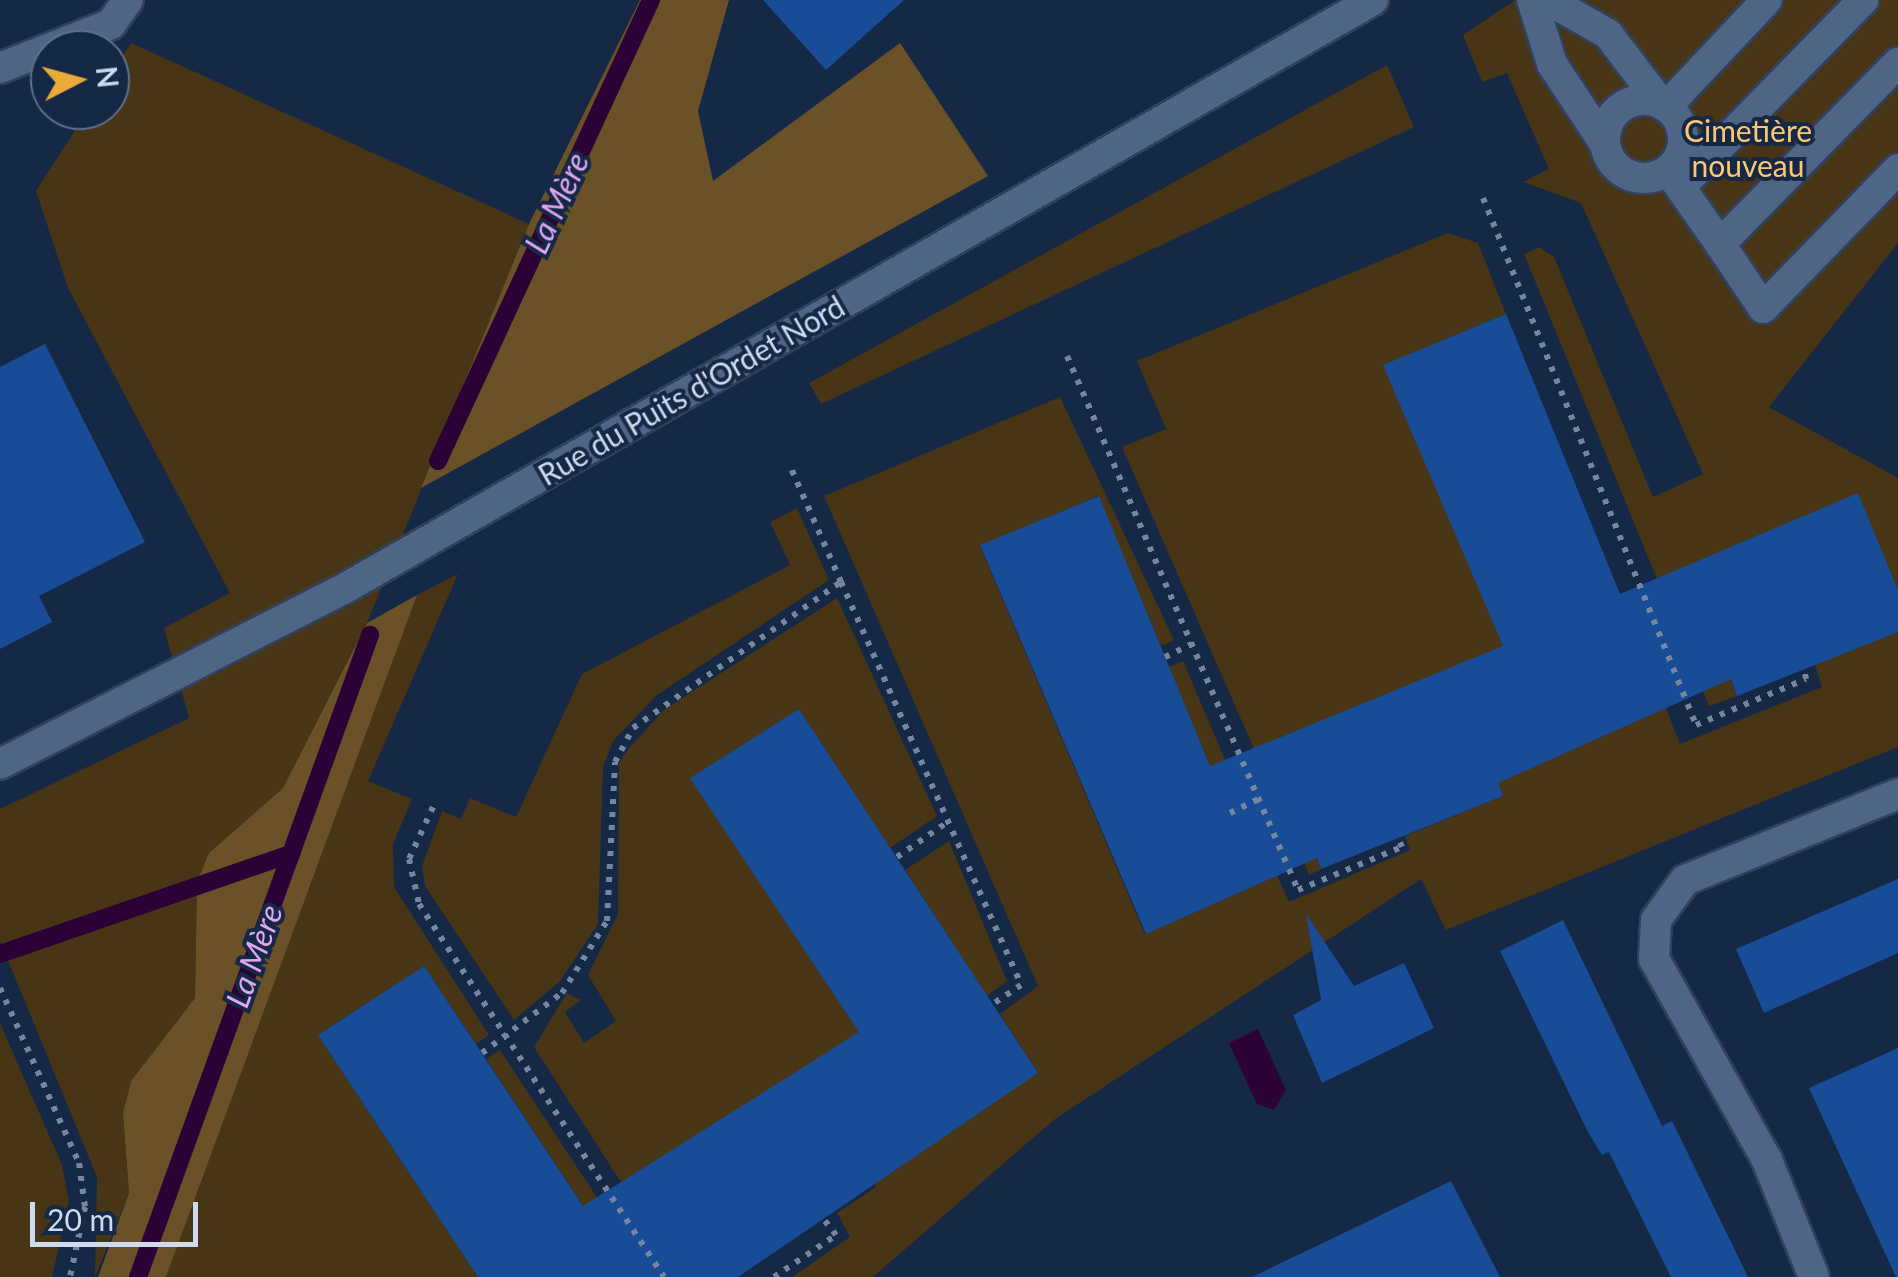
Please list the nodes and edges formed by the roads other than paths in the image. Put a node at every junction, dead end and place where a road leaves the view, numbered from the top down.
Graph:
1 (128, 0) edge
2 (1373, 0) edge
3 (1532, 0) edge
4 (1548, 0) edge
5 (1767, 0) edge
6 (1863, 0) edge
7 (1898, 63) edge
8 (0, 68) edge
9 (1664, 106) junction
10 (1605, 144) junction
11 (1898, 169) edge
12 (1674, 178) junction
13 (1720, 244) junction
14 (0, 764) edge
15 (1898, 794) edge
16 (1814, 1277) edge

1 - 8 street
2 - 14 street, Rue du Puits d'Ordet Nord
3 - 10 street
4 - 9 street
5 - 9 street
6 - 12 street
7 - 13 street
9 - 10 street
9 - 12 street
10 - 12 street
11 - 13 street
12 - 13 street
15 - 16 street

